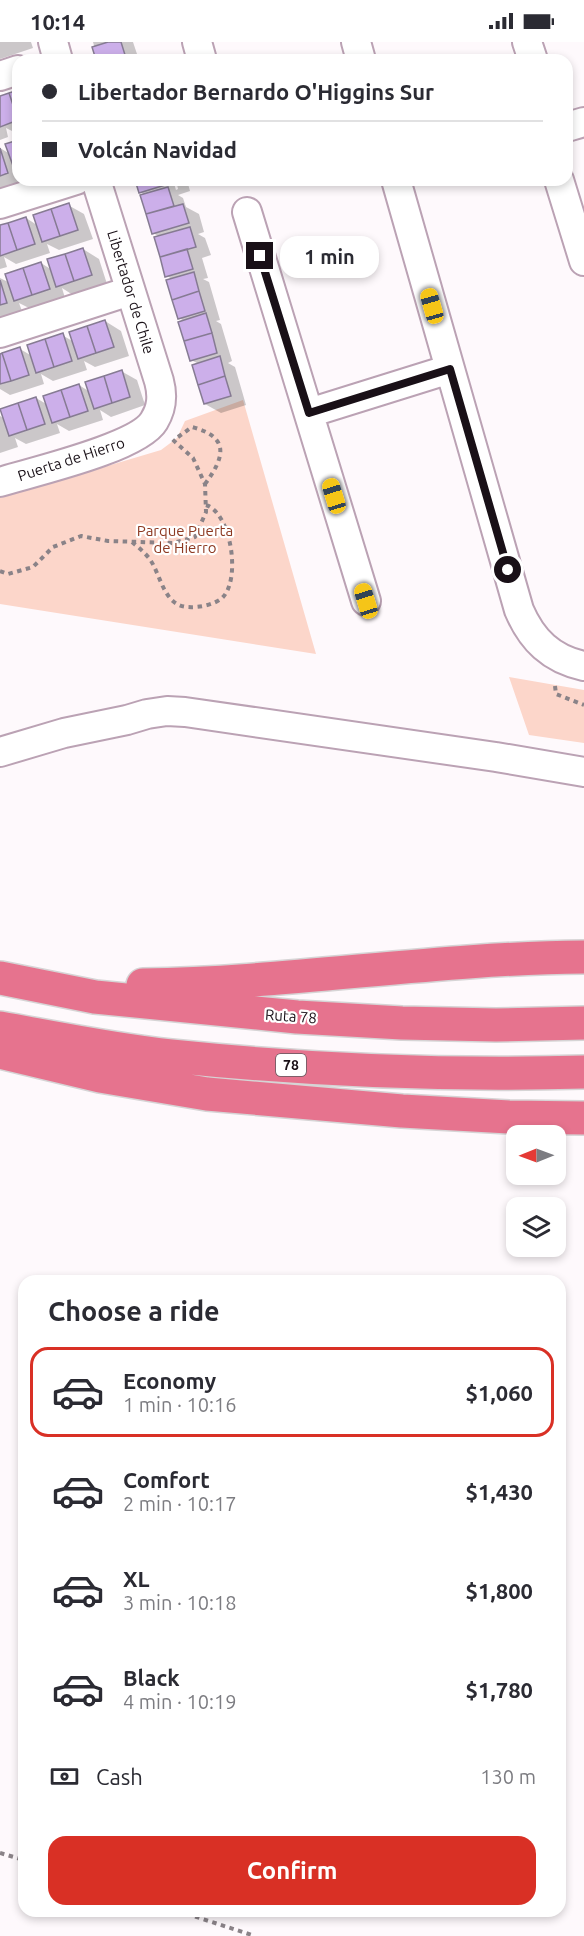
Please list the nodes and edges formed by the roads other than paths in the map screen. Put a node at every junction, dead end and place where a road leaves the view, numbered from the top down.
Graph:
1 (57, 186) edge
2 (98, 186) edge
3 (399, 186) edge
4 (561, 186) edge
5 (0, 204) edge
6 (246, 212) dead end
7 (584, 261) edge
8 (130, 291) junction
9 (0, 333) edge
10 (450, 369) junction
11 (309, 413) junction
12 (163, 423) joint
13 (0, 482) edge
14 (366, 601) dead end
15 (584, 666) edge
16 (0, 752) edge
17 (584, 772) edge
18 (584, 957) edge
19 (7, 980) edge
20 (584, 1023) edge
21 (0, 1028) edge
22 (0, 1052) edge
23 (584, 1072) edge
24 (584, 1118) edge

1 - 5 street
2 - 8 street, Libertador de Chile
3 - 10 street
4 - 7 street
6 - 11 street
8 - 9 street
8 - 12 street, Libertador de Chile
10 - 11 street
10 - 15 street
11 - 14 street
12 - 13 street, Puerta de Hierro
16 - 17 street
18 - 19 highway
19 - 20 highway, Ruta 78
21 - 23 highway, 78
22 - 24 highway

